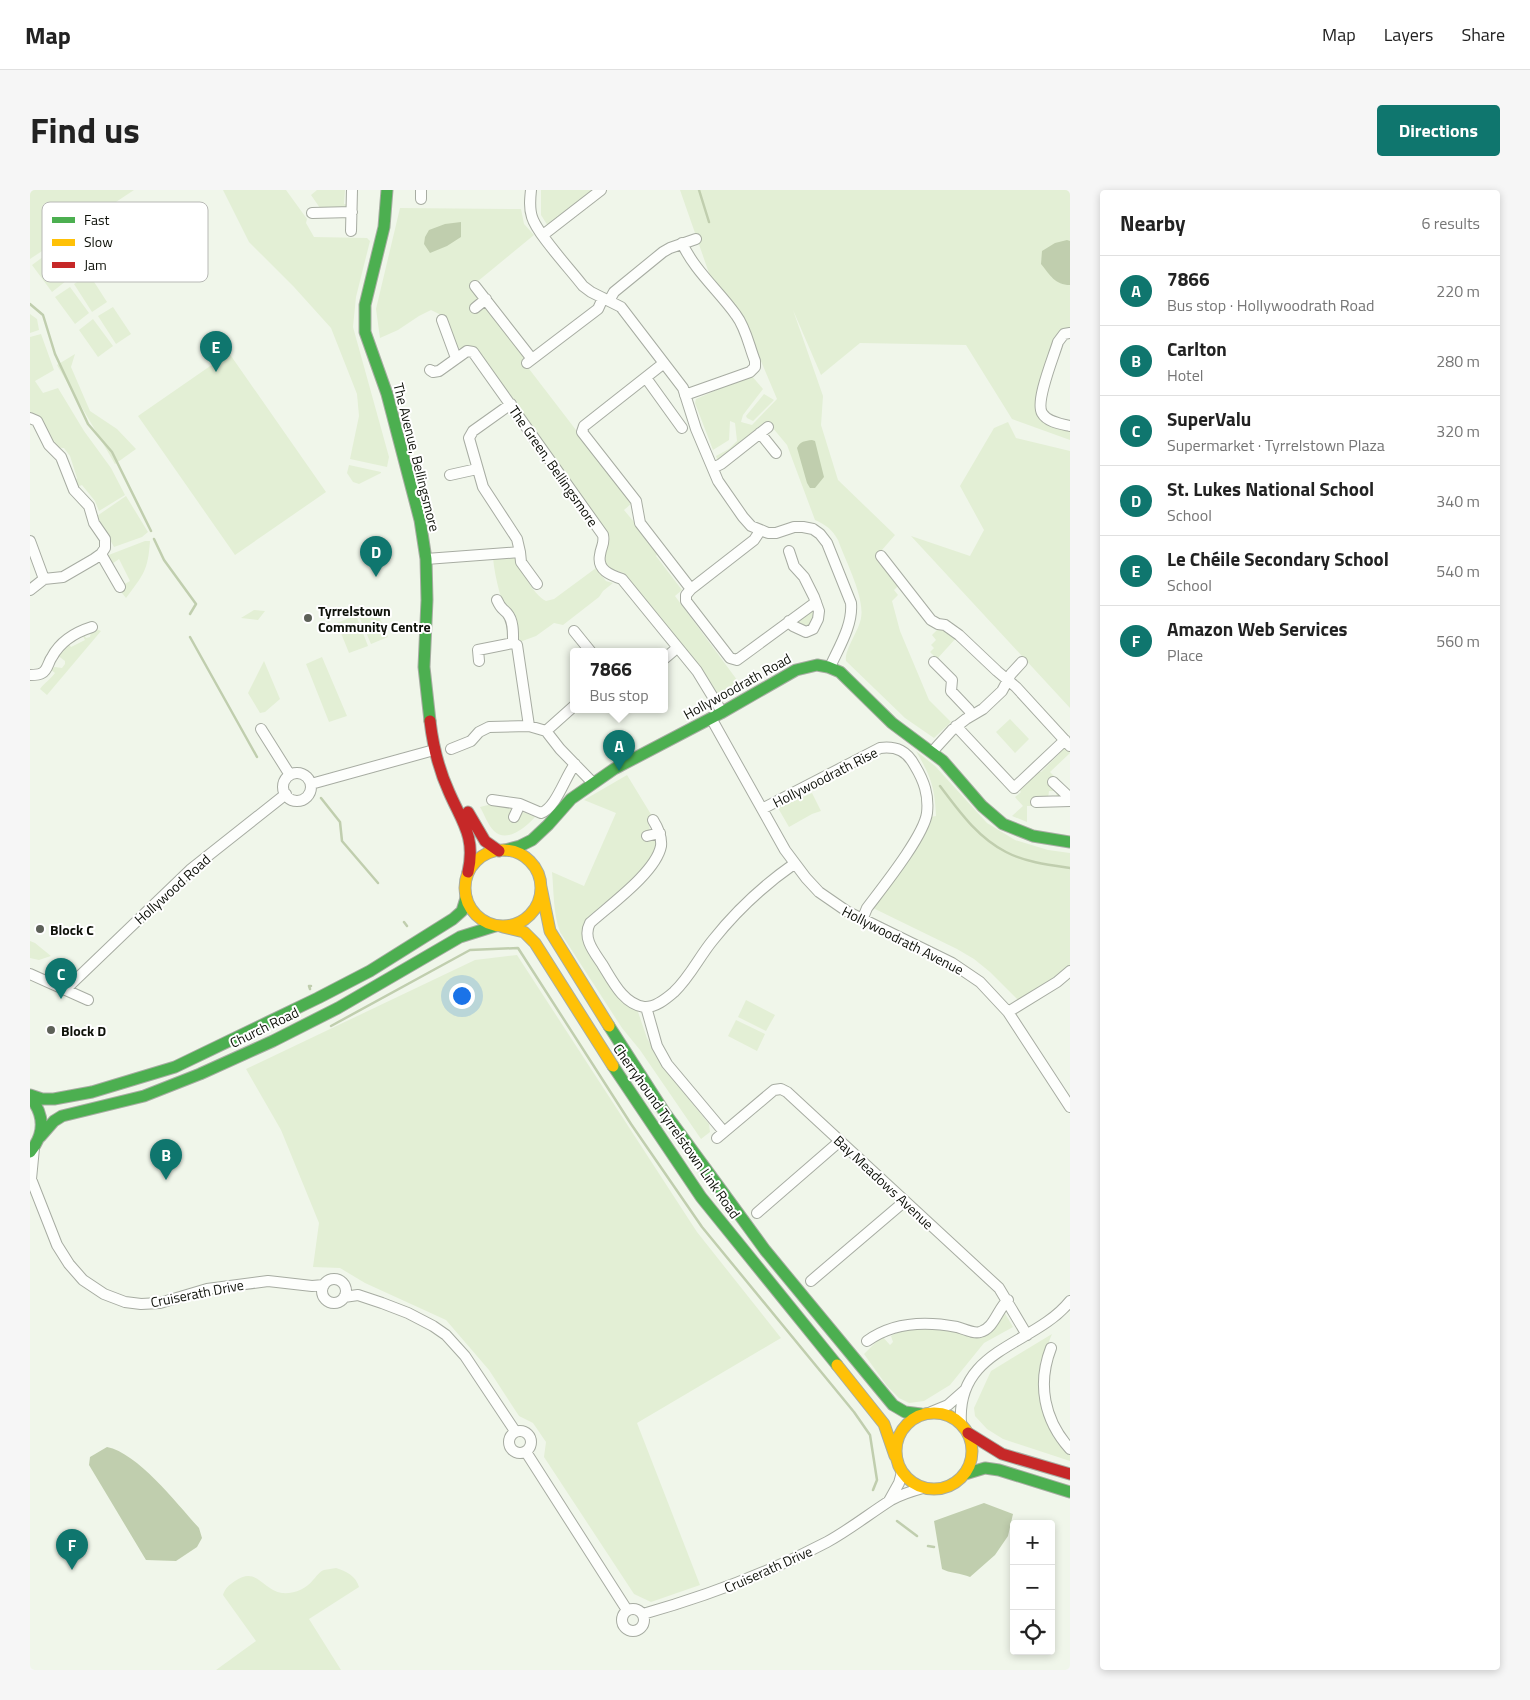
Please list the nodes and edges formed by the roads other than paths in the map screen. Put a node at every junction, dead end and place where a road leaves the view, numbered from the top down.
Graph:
1 (352, 190) edge
2 (387, 190) edge
3 (531, 190) edge
4 (601, 190) edge
5 (352, 212) junction
6 (312, 213) dead end
7 (351, 231) dead end
8 (543, 235) junction
9 (696, 239) dead end
10 (682, 243) junction
11 (475, 286) dead end
12 (486, 299) junction
13 (606, 299) junction
14 (474, 308) dead end
15 (442, 320) dead end
16 (1070, 333) edge
17 (456, 358) junction
18 (664, 363) junction
19 (430, 370) dead end
20 (646, 378) junction
21 (685, 395) junction
22 (511, 404) junction
23 (30, 418) edge
24 (1070, 426) edge
25 (682, 428) dead end
26 (776, 453) dead end
27 (713, 468) junction
28 (477, 469) junction
29 (450, 475) dead end
30 (760, 531) junction
31 (30, 541) edge
32 (789, 550) dead end
33 (520, 552) junction
34 (101, 554) junction
35 (881, 556) dead end
36 (426, 559) junction
37 (44, 579) junction
38 (537, 584) dead end
39 (120, 586) dead end
40 (691, 589) junction
41 (30, 590) edge
42 (497, 600) dead end
43 (816, 602) junction
44 (789, 621) junction
45 (92, 627) dead end
46 (574, 631) dead end
47 (513, 642) junction
48 (588, 648) edge
49 (677, 648) junction
50 (668, 656) edge
51 (479, 661) dead end
52 (934, 662) dead end
53 (1022, 662) dead end
54 (830, 667) junction
55 (30, 675) edge
56 (1007, 680) junction
57 (570, 710) edge
58 (716, 715) junction
59 (972, 715) junction
60 (529, 726) junction
61 (956, 726) junction
62 (261, 729) dead end
63 (546, 731) junction
64 (1067, 743) edge
65 (451, 749) dead end
66 (434, 750) junction
67 (932, 752) junction
68 (575, 764) junction
69 (442, 772) junction
70 (290, 775) junction
71 (593, 782) junction
72 (1053, 782) dead end
73 (311, 784) junction
74 (286, 794) junction
75 (492, 800) dead end
76 (1069, 801) edge
77 (1036, 802) dead end
78 (520, 804) junction
79 (762, 809) junction
80 (514, 817) dead end
81 (653, 820) dead end
82 (660, 833) junction
83 (540, 836) junction
84 (647, 836) dead end
85 (1070, 842) edge
86 (502, 850) junction
87 (794, 864) junction
88 (536, 870) junction
89 (468, 872) junction
90 (541, 887) junction
91 (466, 898) junction
92 (862, 920) junction
93 (499, 926) junction
94 (1070, 971) edge
95 (30, 974) edge
96 (66, 990) junction
97 (88, 1000) dead end
98 (646, 1007) junction
99 (1008, 1012) junction
100 (30, 1096) edge
101 (1070, 1107) edge
102 (40, 1137) junction
103 (840, 1141) junction
104 (32, 1150) edge
105 (31, 1179) edge
106 (905, 1201) junction
107 (767, 1205) junction
108 (758, 1213) dead end
109 (774, 1214) dead end
110 (811, 1281) dead end
111 (343, 1284) junction
112 (323, 1288) junction
113 (356, 1296) junction
114 (344, 1297) junction
115 (1008, 1300) junction
116 (1069, 1304) edge
117 (885, 1331) junction
118 (1027, 1335) junction
119 (867, 1341) dead end
120 (890, 1342) dead end
121 (1050, 1348) dead end
122 (965, 1390) junction
123 (926, 1413) junction
124 (961, 1423) junction
125 (515, 1431) junction
126 (968, 1433) junction
127 (1070, 1449) edge
128 (526, 1452) junction
129 (895, 1456) junction
130 (902, 1472) junction
131 (965, 1474) junction
132 (1070, 1474) edge
133 (923, 1488) junction
134 (1070, 1492) edge
135 (884, 1505) junction
136 (627, 1610) junction
137 (643, 1614) junction

1 - 5 street
2 - 36 street, The Avenue, Bellingsmore
3 - 8 street
4 - 8 street
5 - 6 street
5 - 7 street
8 - 13 street
9 - 10 street
10 - 13 street
10 - 21 street
11 - 12 street
12 - 13 street
12 - 14 street
13 - 18 street
15 - 17 street
16 - 24 street
17 - 19 street, The Green, Bellingsmore
17 - 22 street, The Green, Bellingsmore
18 - 20 street
18 - 21 street
20 - 25 street
20 - 40 street
21 - 27 street
22 - 28 street
22 - 49 street, The Green, Bellingsmore
23 - 34 street
26 - 27 street
27 - 30 street
28 - 29 street
28 - 33 street
30 - 40 street
30 - 54 street
31 - 37 street
32 - 43 street
33 - 36 street
33 - 38 street
34 - 37 street
34 - 39 street
35 - 56 street
36 - 66 street, The Avenue, Bellingsmore
37 - 41 street
40 - 44 street
42 - 47 street
43 - 44 street
43 - 44 street
45 - 55 street
46 - 48 street
47 - 51 street
47 - 60 street
49 - 50 street
49 - 58 street, The Green, Bellingsmore
52 - 59 street
53 - 56 street
54 - 58 street, Hollywoodrath Road
54 - 67 street
56 - 59 street
56 - 64 street
57 - 63 street
58 - 71 street, Hollywoodrath Road
58 - 79 street, Hollywoodrath Avenue
59 - 61 street
60 - 63 street
60 - 65 street
61 - 64 street
61 - 67 street
62 - 70 street
63 - 68 street
66 - 69 street, The Avenue, Bellingsmore
66 - 73 street
67 - 85 street
68 - 71 street
68 - 78 street
69 - 86 street, The Avenue, Bellingsmore
69 - 89 street, The Avenue, Bellingsmore
70 - 73 street
70 - 74 street
71 - 83 street, Hollywoodrath Road
72 - 76 street
73 - 74 street
74 - 96 street, Hollywood Road
75 - 78 street
76 - 77 street
78 - 80 street
79 - 87 street, Hollywoodrath Avenue
79 - 92 street, Hollywoodrath Rise
81 - 82 street
82 - 84 street
82 - 98 street
83 - 86 street, Hollywoodrath Road
83 - 88 street, Hollywoodrath Road
86 - 88 street
86 - 89 street
87 - 92 street, Hollywoodrath Avenue
87 - 98 street
88 - 90 street
89 - 91 street
90 - 93 street
90 - 123 street, Cherryhound Tyrrelstown Link Road
91 - 93 street
91 - 100 street, Church Road
92 - 99 street, Hollywoodrath Avenue
93 - 102 street, Church Road
93 - 129 street, Cherryhound Tyrrelstown Link Road
94 - 99 street
95 - 96 street
96 - 97 street
98 - 103 street, Bay Meadows Avenue
99 - 101 street, Hollywoodrath Avenue
100 - 102 street
102 - 104 street
103 - 106 street, Bay Meadows Avenue
103 - 107 street
104 - 105 street
105 - 112 street, Cruiserath Drive
106 - 110 street
106 - 115 street, Bay Meadows Avenue
107 - 108 street
107 - 109 street
111 - 112 street
111 - 113 street
111 - 114 street
112 - 114 street
113 - 114 street
113 - 125 street
115 - 117 street
115 - 118 street, Bay Meadows Avenue
116 - 118 street
117 - 119 street
117 - 120 street
118 - 122 street
121 - 127 street
122 - 123 street
122 - 124 street
123 - 124 street
123 - 129 street
124 - 126 street
125 - 128 street
125 - 128 street
126 - 131 street
126 - 132 street
128 - 136 street
129 - 130 street
130 - 133 street
130 - 135 street, Cruiserath Drive
131 - 133 street
131 - 134 street
133 - 135 street, Cruiserath Drive
135 - 137 street, Cruiserath Drive
136 - 137 street
136 - 137 street

